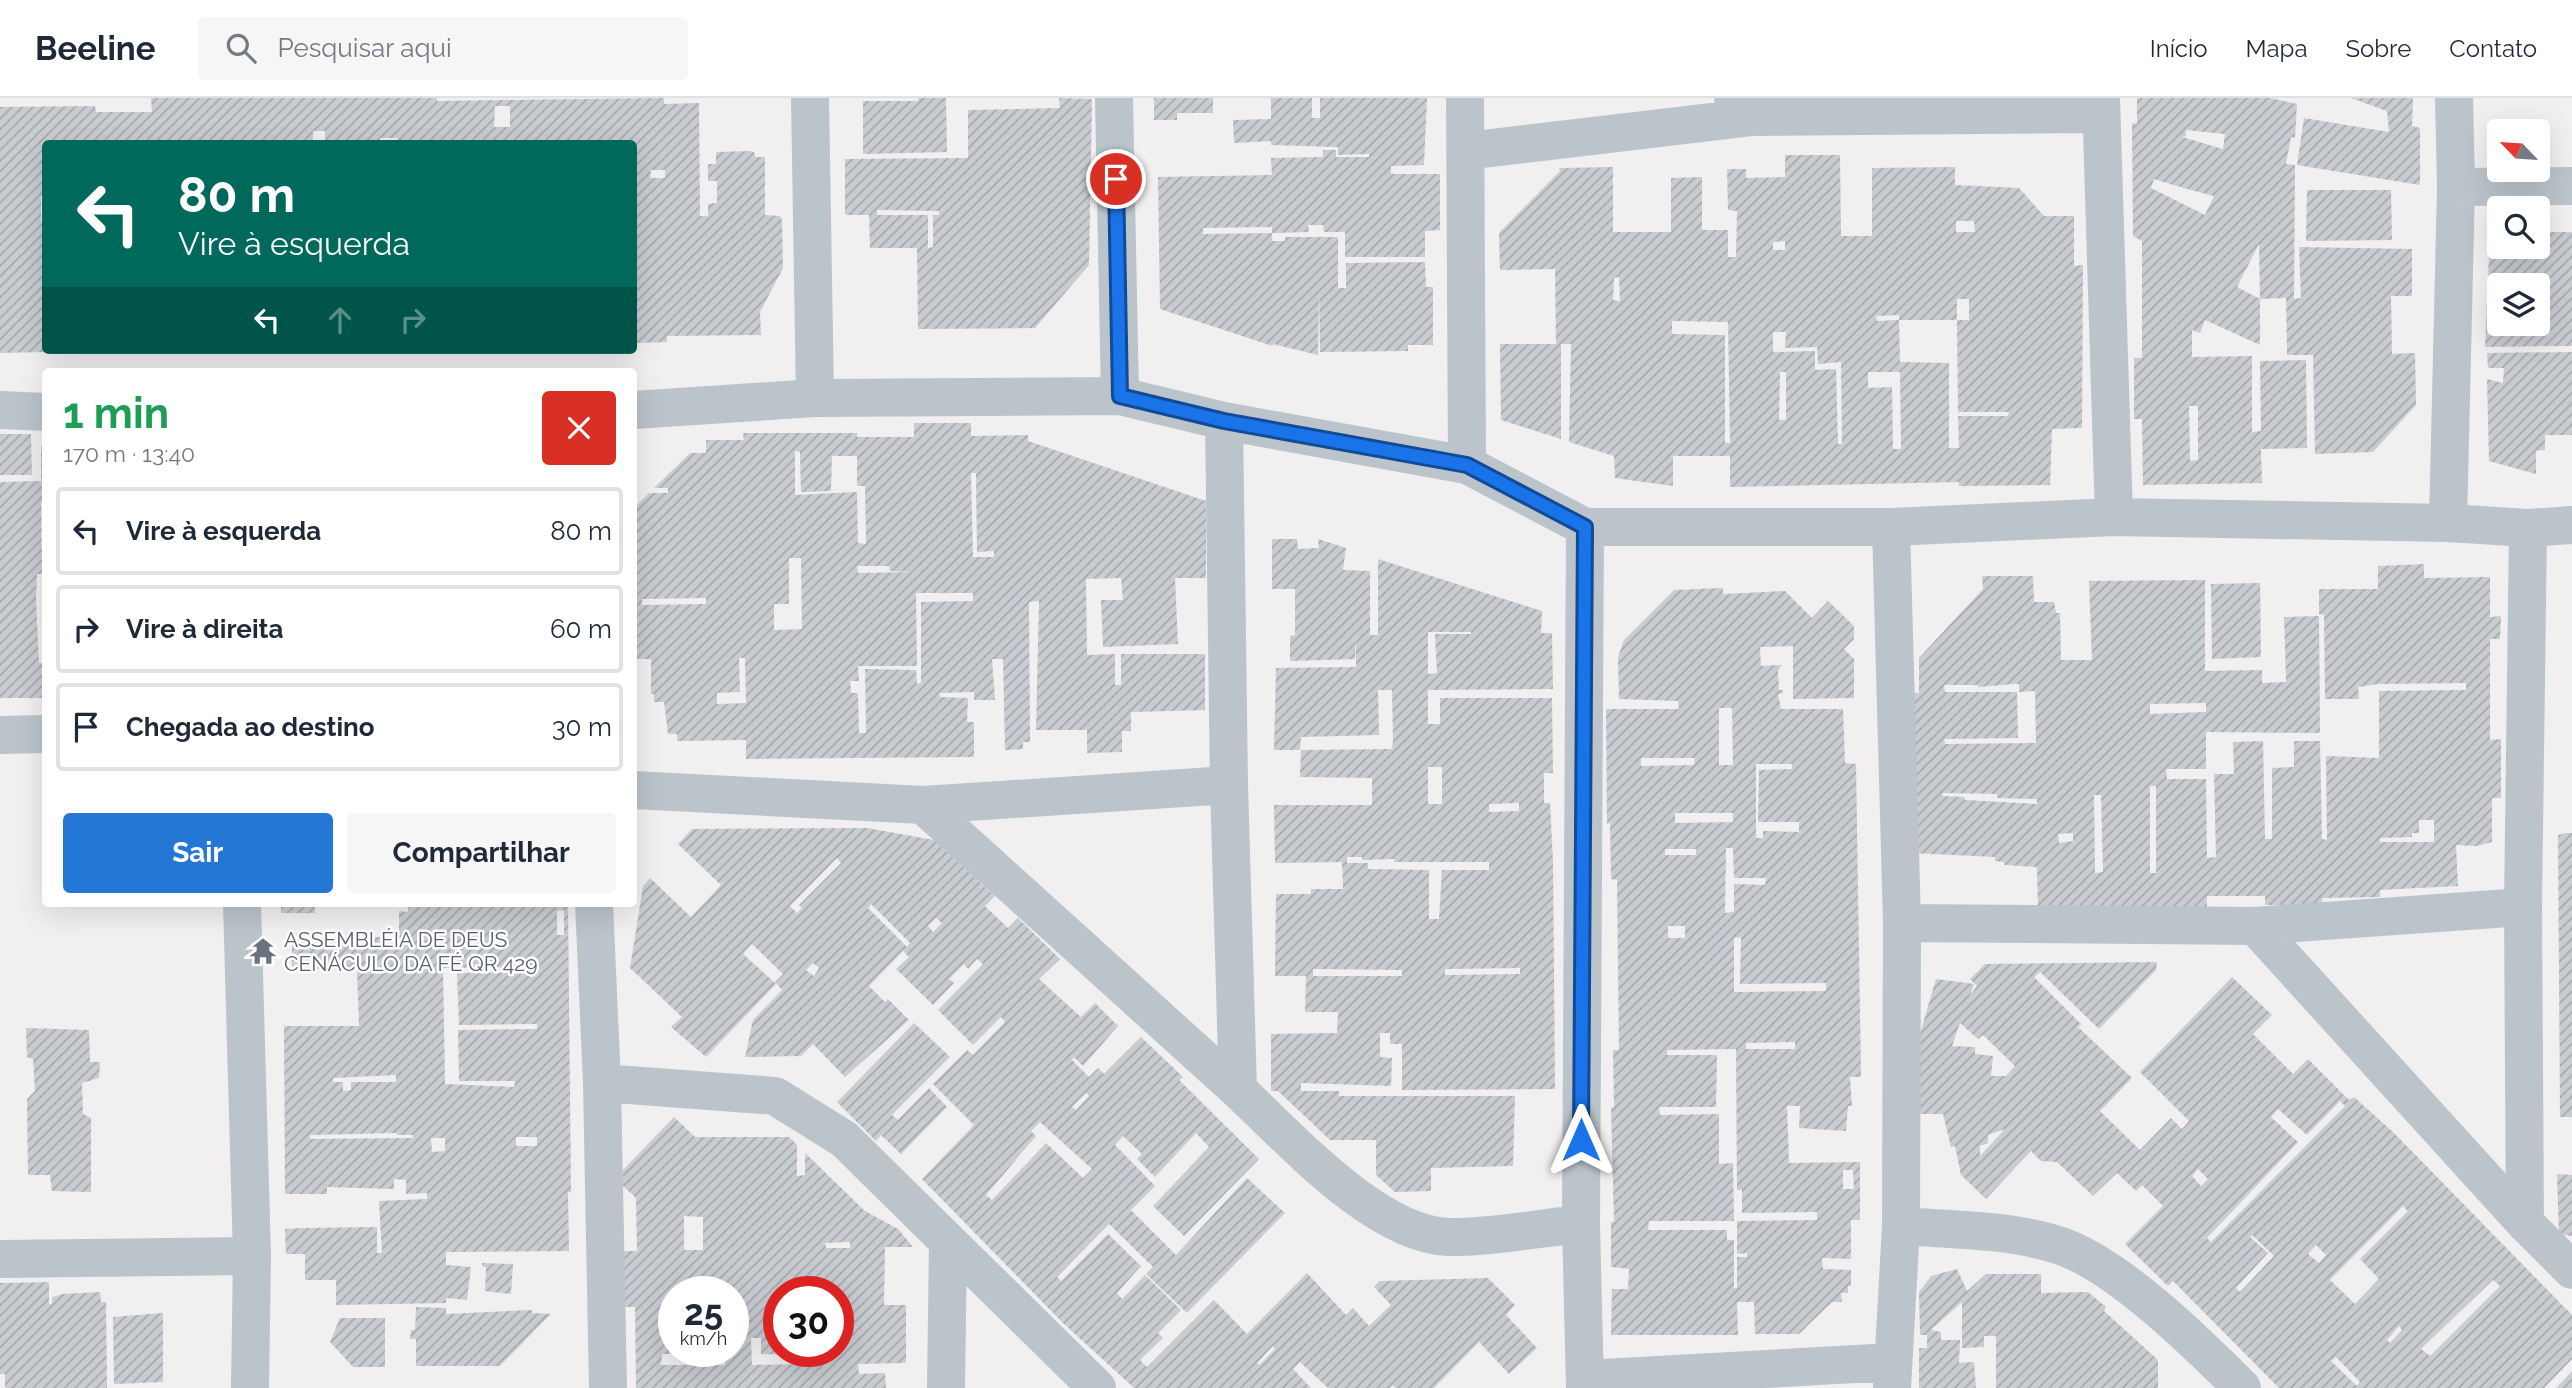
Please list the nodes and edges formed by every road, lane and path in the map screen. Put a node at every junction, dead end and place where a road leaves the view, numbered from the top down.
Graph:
1 (810, 98) edge
2 (1114, 98) edge
3 (1465, 98) edge
4 (2455, 98) edge
5 (2100, 106) edge
6 (1743, 108) edge
7 (1466, 151) junction
8 (2572, 186) edge
9 (2456, 187) junction
10 (1120, 396) junction
11 (815, 398) junction
12 (0, 410) edge
13 (42, 411) edge
14 (637, 411) edge
15 (1224, 421) junction
16 (1467, 465) junction
17 (2114, 517) junction
18 (2448, 523) junction
19 (2572, 525) edge
20 (1585, 527) junction
21 (1891, 527) junction
22 (2528, 528) junction
23 (0, 734) edge
24 (42, 734) edge
25 (1229, 785) junction
26 (637, 790) edge
27 (923, 805) junction
28 (242, 907) edge
29 (594, 907) edge
30 (2523, 907) junction
31 (1902, 923) junction
32 (2255, 926) junction
33 (602, 1083) junction
34 (1238, 1090) junction
35 (2525, 1223) junction
36 (1581, 1224) junction
37 (1901, 1226) junction
38 (947, 1243) junction
39 (252, 1256) junction
40 (0, 1259) edge
41 (2572, 1270) edge
42 (1892, 1375) edge
43 (2233, 1383) edge
44 (1585, 1384) edge
45 (250, 1388) edge
46 (608, 1388) edge
47 (946, 1388) edge
48 (1097, 1388) edge

1 - 11 street
2 - 10 street
3 - 7 street
4 - 9 street
5 - 6 street
5 - 17 street
6 - 7 street
7 - 16 street
8 - 9 street
9 - 18 street
10 - 11 street
10 - 15 street
11 - 14 street
12 - 13 street
15 - 16 street
15 - 25 street
16 - 20 street
17 - 18 street
17 - 21 street
18 - 22 street
19 - 22 street
20 - 21 street
20 - 36 street
21 - 31 street
22 - 30 street
23 - 24 street
25 - 27 street
25 - 34 street
26 - 27 street
27 - 34 street
28 - 39 street
29 - 33 street
30 - 32 street
30 - 35 street
31 - 32 street
31 - 37 street
32 - 35 street
33 - 38 street
33 - 46 street
34 - 36 street
35 - 41 street
36 - 44 street
37 - 42 street
37 - 43 street
38 - 47 street
38 - 48 street
39 - 40 street
39 - 45 street
42 - 44 street

